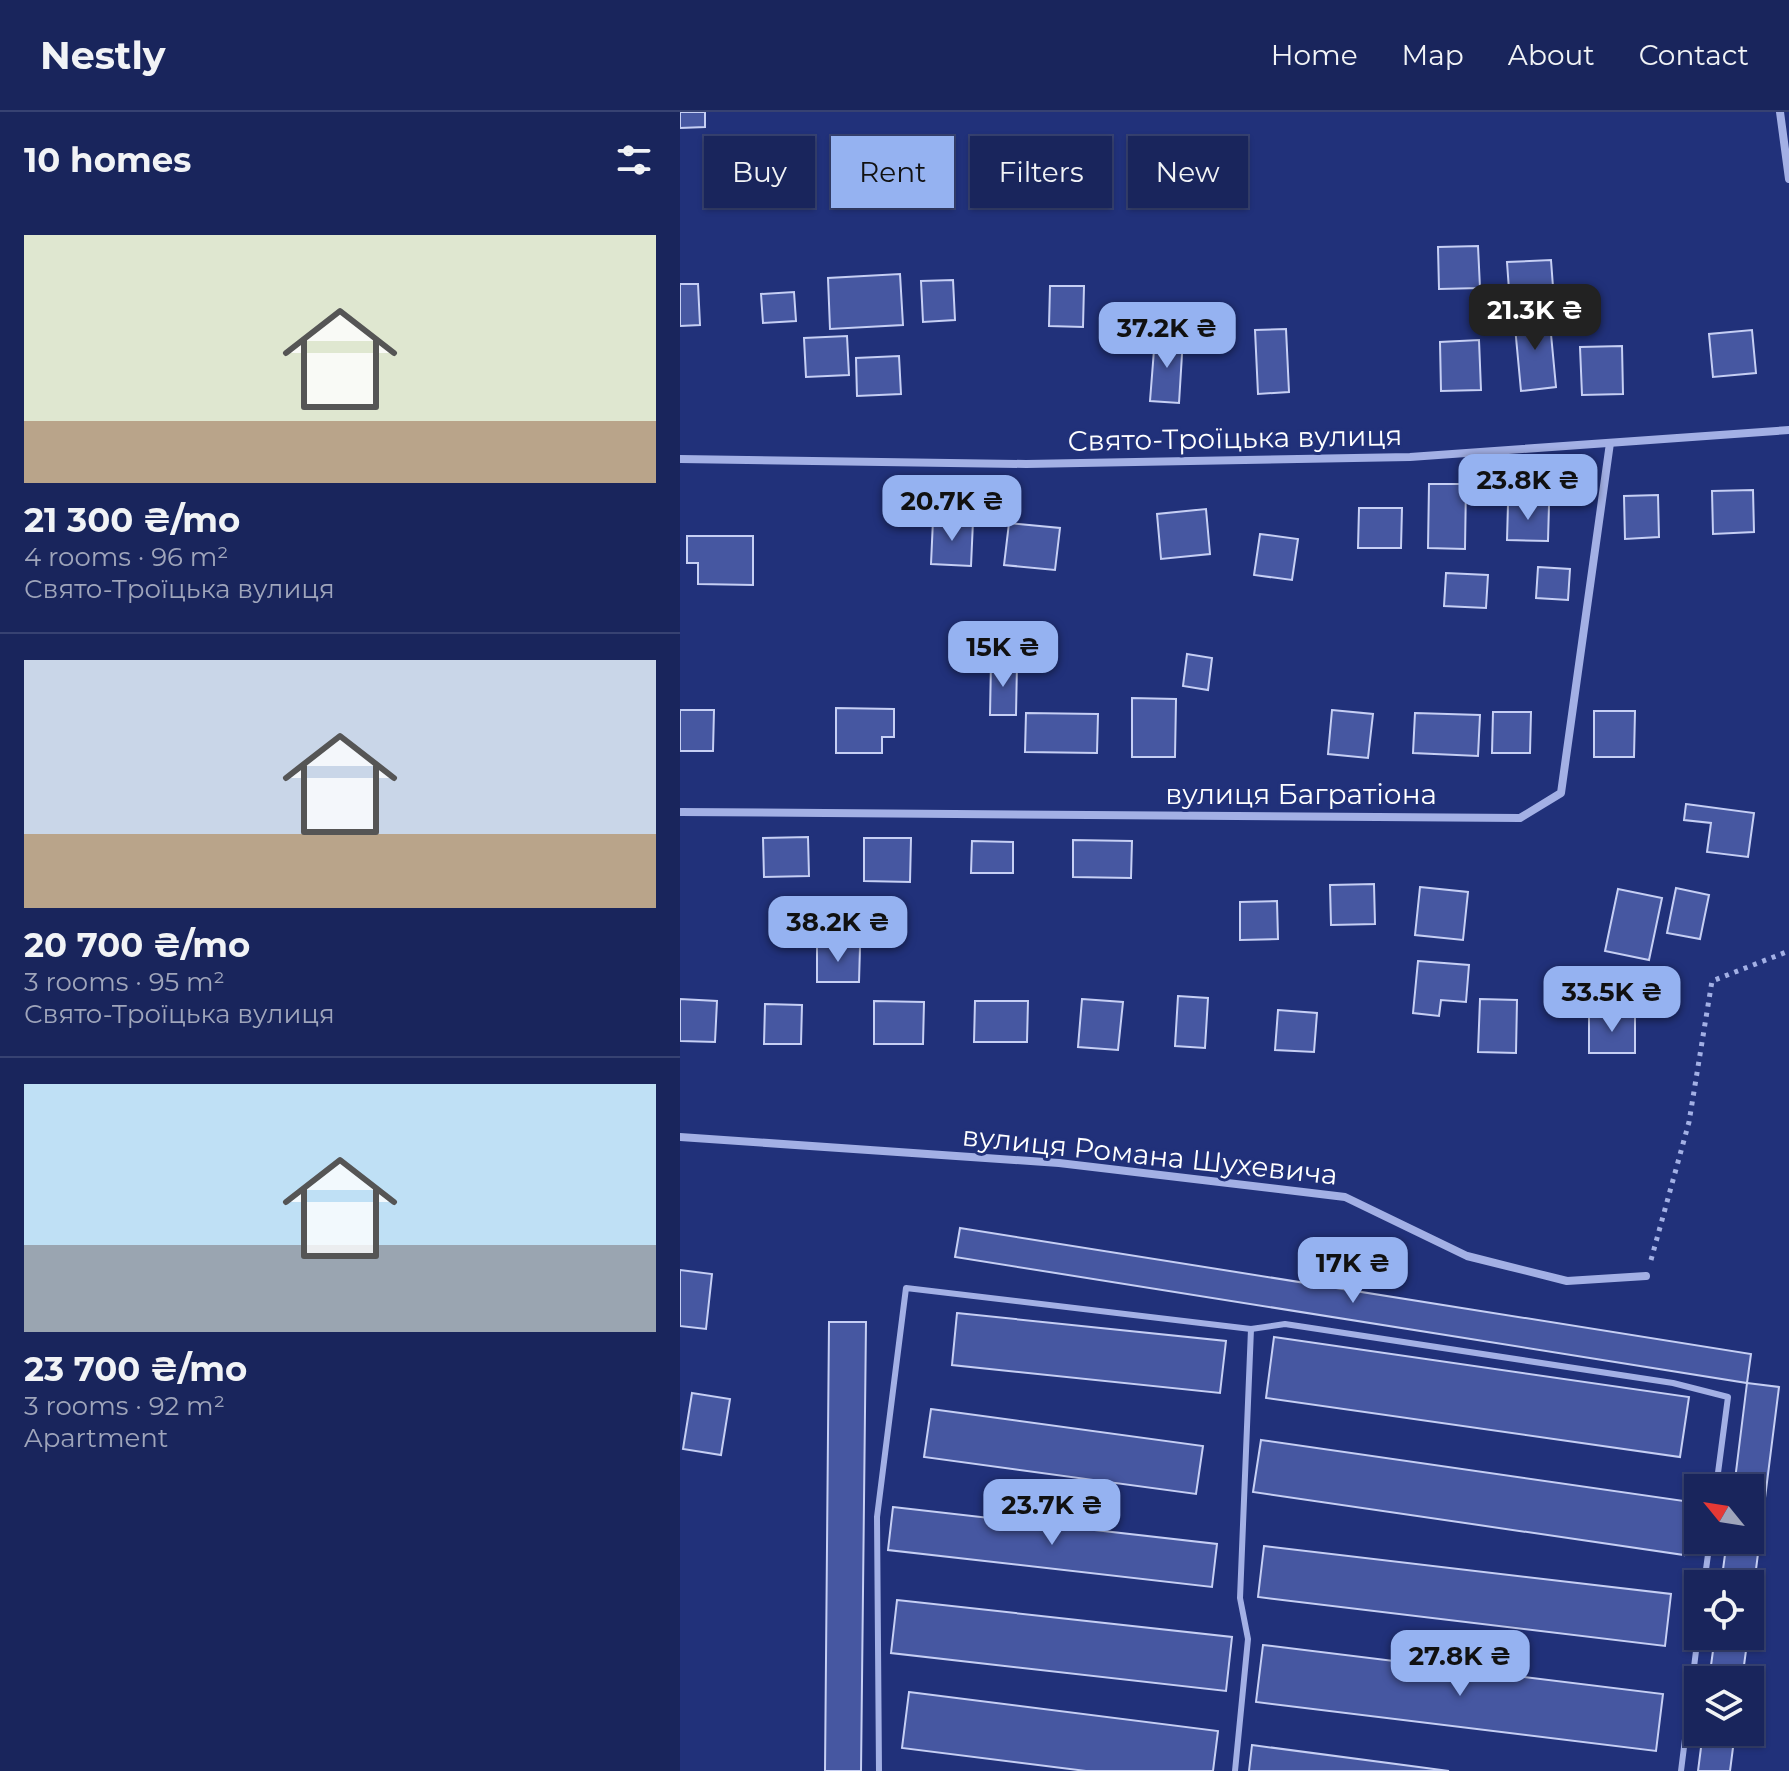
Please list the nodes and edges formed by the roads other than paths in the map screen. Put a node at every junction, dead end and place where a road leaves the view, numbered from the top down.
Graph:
1 (1780, 112) edge
2 (1789, 179) edge
3 (1789, 430) edge
4 (1610, 443) junction
5 (680, 459) edge
6 (680, 812) edge
7 (680, 1137) edge
8 (1646, 1276) road end
9 (1251, 1329) junction
10 (1718, 1474) edge
11 (1696, 1650) edge
12 (879, 1771) edge
13 (1235, 1771) edge
14 (1681, 1771) edge

1 - 2 street
3 - 4 street, Свято-Троїцька вулиця
4 - 5 street, Свято-Троїцька вулиця
4 - 6 street, вулиця Багратіона
7 - 8 street, вулиця Романа Шухевича
9 - 10 lane
9 - 12 lane
9 - 13 lane
11 - 14 lane

